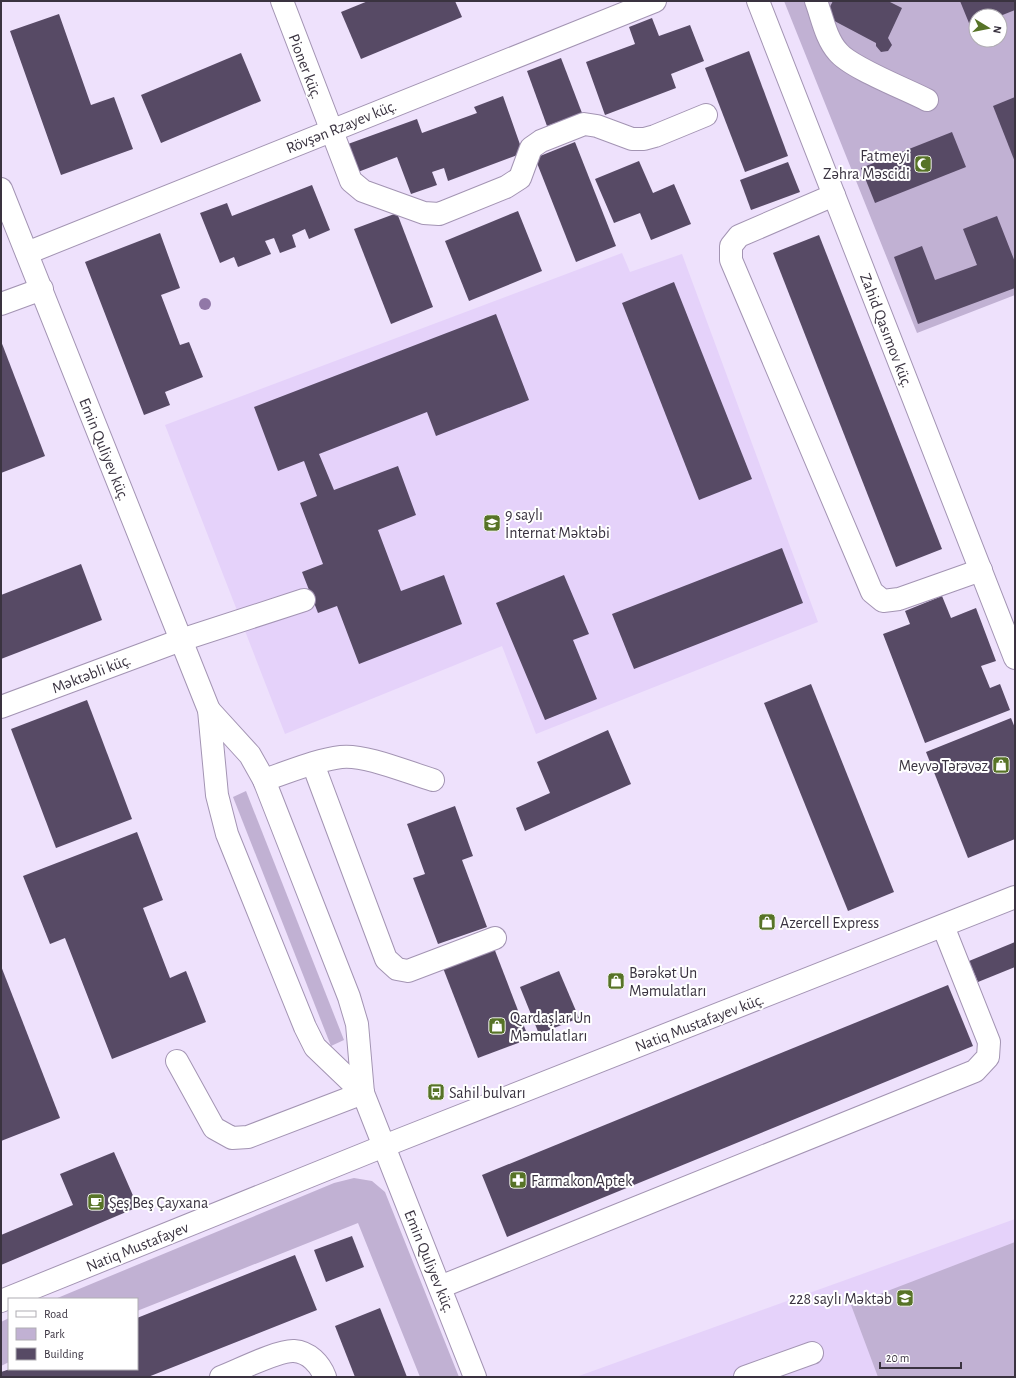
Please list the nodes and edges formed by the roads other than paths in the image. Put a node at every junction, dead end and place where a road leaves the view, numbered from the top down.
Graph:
1 (282, 1) edge
2 (655, 1) edge
3 (758, 1) edge
4 (816, 1) edge
5 (927, 100) dead end
6 (706, 115) dead end
7 (330, 130) junction
8 (1, 188) edge
9 (834, 196) junction
10 (6, 217) edge
11 (27, 253) junction
12 (42, 289) junction
13 (1, 304) edge
14 (980, 570) junction
15 (304, 600) dead end
16 (181, 640) junction
17 (1015, 658) edge
18 (1, 707) edge
19 (209, 710) junction
20 (313, 764) junction
21 (264, 780) junction
22 (434, 780) dead end
23 (1015, 897) edge
24 (942, 926) junction
25 (495, 938) dead end
26 (177, 1061) dead end
27 (363, 1093) junction
28 (384, 1146) junction
29 (440, 1287) junction
30 (8, 1298) edge
31 (812, 1353) dead end
32 (221, 1377) edge
33 (325, 1377) edge
34 (475, 1377) edge
35 (745, 1377) edge

1 - 7 street, Pioner küç.
2 - 7 street, Rövşən Rzayev küç.
3 - 9 street, Zahid Qasımov küç.
4 - 5 street
6 - 7 street, Pioner küç.
7 - 11 street, Rövşən Rzayev küç.
8 - 10 street, Emin Quliyev küç.
9 - 14 street, Zahid Qasımov küç.
9 - 14 street
10 - 11 street, Emin Quliyev küç.
11 - 12 street, Emin Quliyev küç.
12 - 13 street
12 - 16 street, Emin Quliyev küç.
14 - 17 street, Zahid Qasımov küç.
15 - 16 street, Məktəbli küç.
16 - 18 street, Məktəbli küç.
16 - 19 street, Emin Quliyev küç.
19 - 21 street
19 - 27 street
20 - 21 street
20 - 22 street
20 - 25 street
21 - 27 street
23 - 24 street, Natiq Mustafayev küç.
24 - 28 street, Natiq Mustafayev küç.
24 - 29 street
26 - 27 street
27 - 28 street, Emin Quliyev küç.
28 - 29 street, Emin Quliyev küç.
28 - 30 street, Natiq Mustafayev
29 - 34 street, Emin Quliyev küç.
31 - 35 street
32 - 33 street

